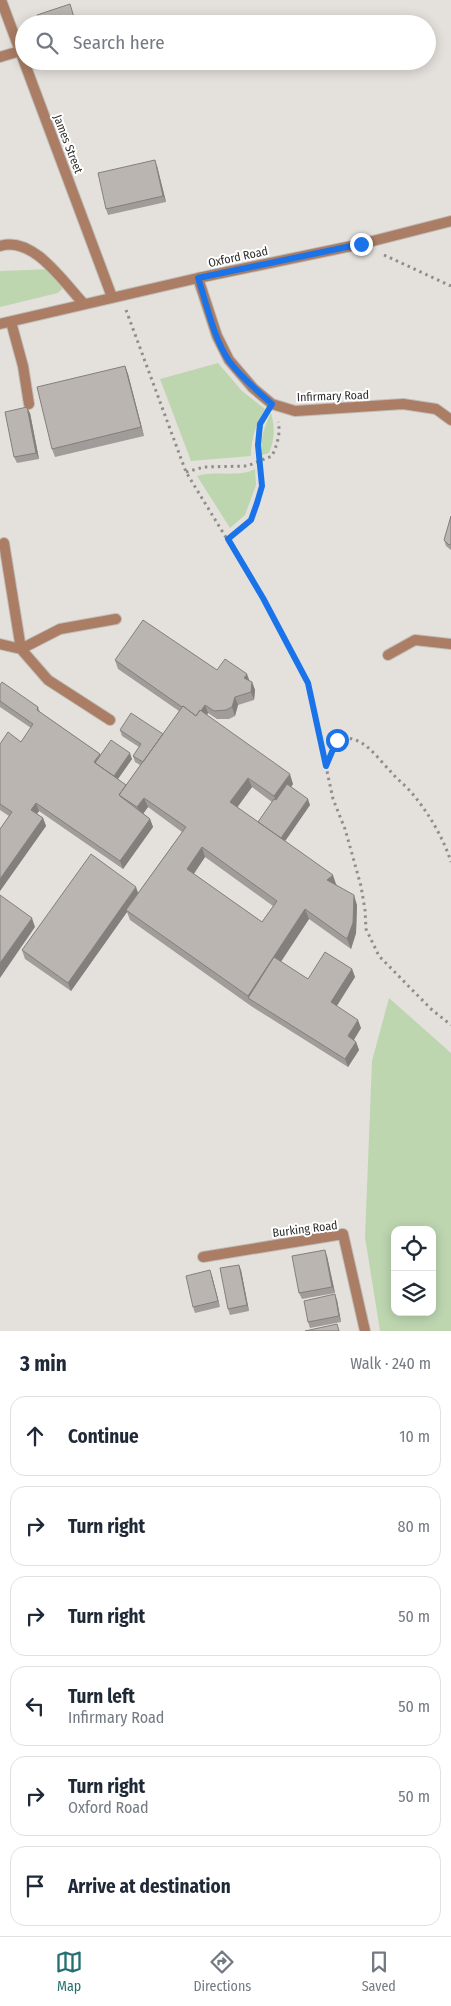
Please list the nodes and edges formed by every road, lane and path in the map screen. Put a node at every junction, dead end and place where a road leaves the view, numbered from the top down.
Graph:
1 (1, 0) edge
2 (15, 38) edge
3 (15, 52) edge
4 (0, 57) edge
5 (27, 70) edge
6 (451, 221) edge
7 (361, 244) junction
8 (0, 246) edge
9 (198, 278) junction
10 (451, 286) edge
11 (117, 297) junction
12 (84, 304) junction
13 (11, 322) junction
14 (0, 324) edge
15 (29, 404) dead end
16 (272, 404) junction
17 (451, 420) edge
18 (260, 461) junction
19 (186, 472) junction
20 (228, 539) junction
21 (4, 543) dead end
22 (116, 619) dead end
23 (0, 644) edge
24 (451, 644) edge
25 (21, 649) junction
26 (388, 655) dead end
27 (110, 720) dead end
28 (326, 766) junction
29 (451, 862) edge
30 (451, 1025) edge
31 (203, 1257) dead end
32 (365, 1331) edge

1 - 2 street, James Street
3 - 4 street
5 - 11 street, James Street
6 - 7 street, Oxford Road
7 - 9 street, Oxford Road
7 - 10 path
8 - 12 street
9 - 11 street, Oxford Road
9 - 16 street, Infirmary Road
11 - 12 street, Oxford Road
11 - 19 path
12 - 13 street, Oxford Road
13 - 14 street, Oxford Road
13 - 15 street
16 - 17 street, Infirmary Road
16 - 18 path
16 - 18 path
18 - 19 path
18 - 20 path
19 - 20 path
20 - 28 path
21 - 25 street
22 - 25 street
23 - 25 street
24 - 26 street
25 - 27 street
28 - 29 path
28 - 30 path
31 - 32 street, Burking Road

